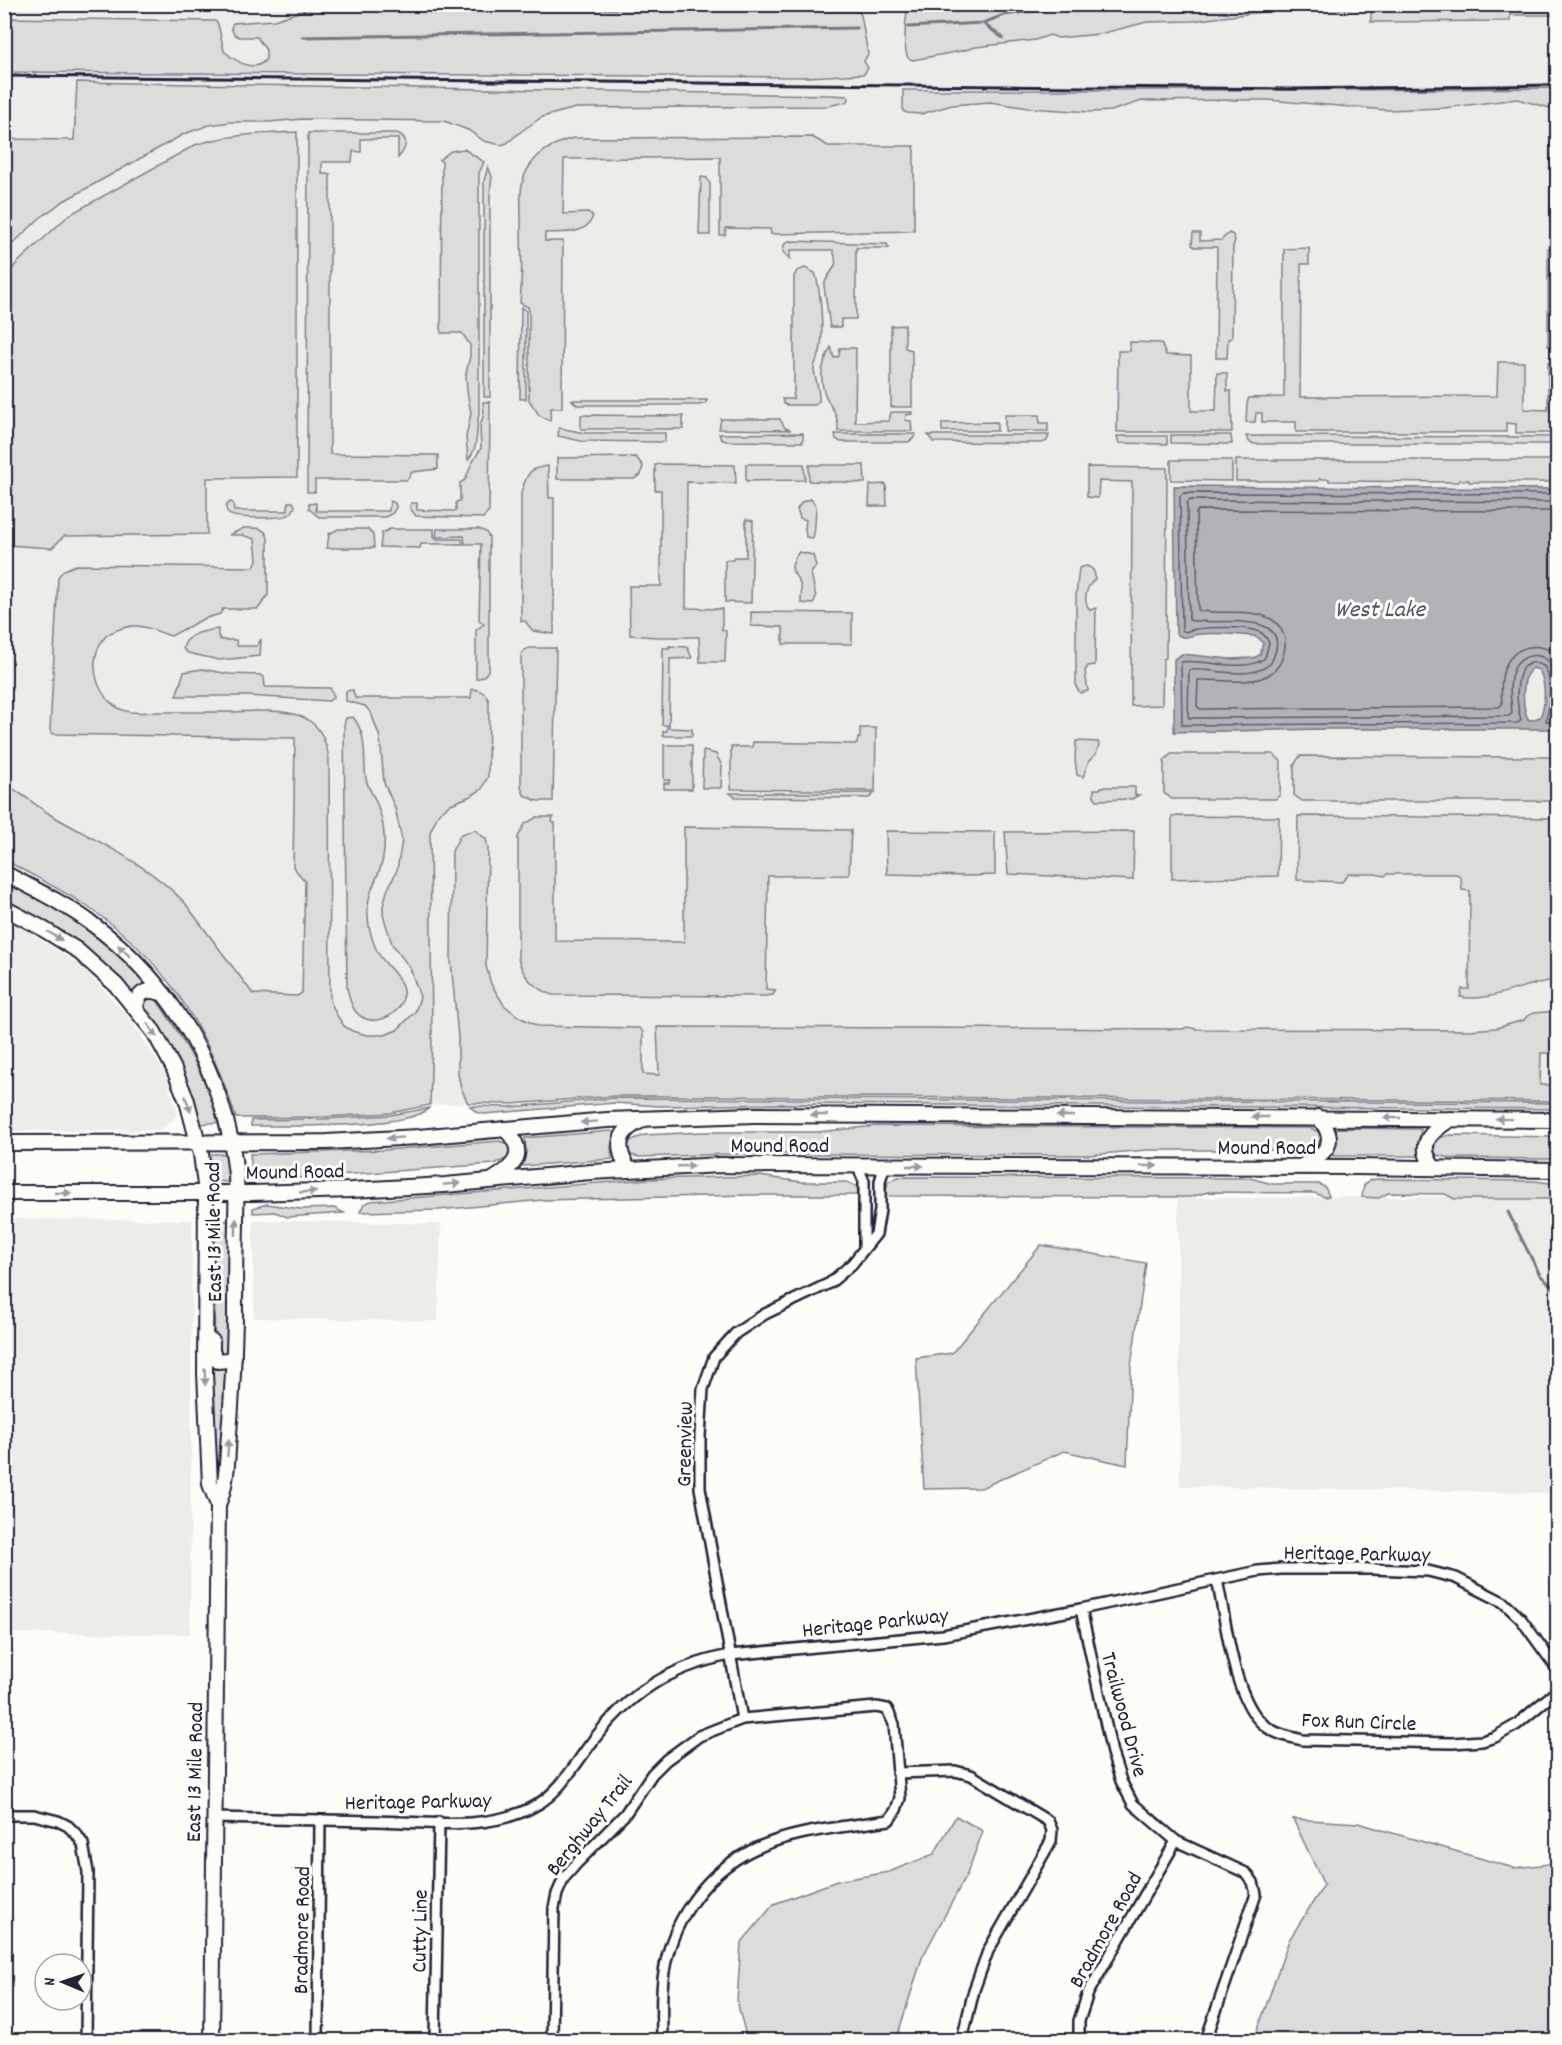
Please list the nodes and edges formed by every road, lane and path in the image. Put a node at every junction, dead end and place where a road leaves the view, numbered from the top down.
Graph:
1 (4, 873) edge
2 (4, 908) edge
3 (164, 994) junction
4 (136, 1008) junction
5 (1318, 1117) junction
6 (648, 1118) junction
7 (1451, 1119) junction
8 (1557, 1120) edge
9 (505, 1129) junction
10 (4, 1143) edge
11 (198, 1143) junction
12 (230, 1143) junction
13 (857, 1165) junction
14 (885, 1166) junction
15 (1300, 1167) junction
16 (1434, 1168) junction
17 (628, 1169) junction
18 (1557, 1170) edge
19 (490, 1181) junction
20 (4, 1193) edge
21 (206, 1193) junction
22 (236, 1193) junction
23 (864, 1246) junction
24 (205, 1297) junction
25 (234, 1357) junction
26 (218, 1505) junction
27 (1217, 1580) junction
28 (1081, 1609) junction
29 (730, 1655) junction
30 (1557, 1670) edge
31 (1557, 1690) edge
32 (742, 1719) junction
33 (897, 1773) junction
34 (4, 1815) edge
35 (213, 1818) junction
36 (320, 1820) junction
37 (439, 1822) junction
38 (1176, 1841) junction
39 (86, 2040) edge
40 (212, 2040) edge
41 (318, 2040) edge
42 (435, 2040) edge
43 (552, 2040) edge
44 (662, 2040) edge
45 (962, 2040) edge
46 (1079, 2040) edge
47 (1206, 2040) edge

3 -> 1 main road, East 13 Mile Road
2 -> 4 main road, East 13 Mile Road
3 - 4 main road
3 - 12 main road, East 13 Mile Road
4 -> 11 main road, East 13 Mile Road
5 -> 6 main road, Mound Road
7 -> 5 main road, Mound Road
5 - 15 main road
6 -> 9 main road, Mound Road
6 - 17 main road
8 -> 7 main road, Mound Road
7 - 16 main road
9 -> 12 main road, Mound Road
9 - 19 main road
10 - 11 main road, Mound Road
11 - 12 main road, Mound Road
11 - 21 main road, East 13 Mile Road
12 - 22 main road, East 13 Mile Road
13 - 14 main road, Mound Road
17 -> 13 main road, Mound Road
13 - 23 street
14 -> 15 main road, Mound Road
14 - 23 street, Greenview
15 - 16 main road, Mound Road
16 - 18 main road, Mound Road
17 - 19 main road, Mound Road
22 -> 19 main road, Mound Road
20 -> 21 main road, Mound Road
21 - 22 main road, Mound Road
21 - 24 main road, East 13 Mile Road
25 -> 22 main road, East 13 Mile Road
23 - 29 street, Greenview
24 - 25 main road
24 -> 26 main road, East 13 Mile Road
26 -> 25 main road, East 13 Mile Road
26 - 35 main road, East 13 Mile Road
27 - 28 street, Heritage Parkway
27 - 30 street, Heritage Parkway
27 - 31 street, Fox Run Circle
28 - 29 street, Heritage Parkway
28 - 38 street, Trailwood Drive
29 - 32 street, Greenview
29 - 37 street, Heritage Parkway
32 - 33 street, Berghway Trail
32 - 43 street, Berghway Trail
33 - 44 street
33 - 45 street
34 - 39 street
35 - 36 street, Heritage Parkway
35 - 40 main road, East 13 Mile Road
36 - 37 street, Heritage Parkway
36 - 41 street, Bradmore Road
37 - 42 street, Cutty Line
38 - 46 street, Bradmore Road
38 - 47 street, Trailwood Drive

